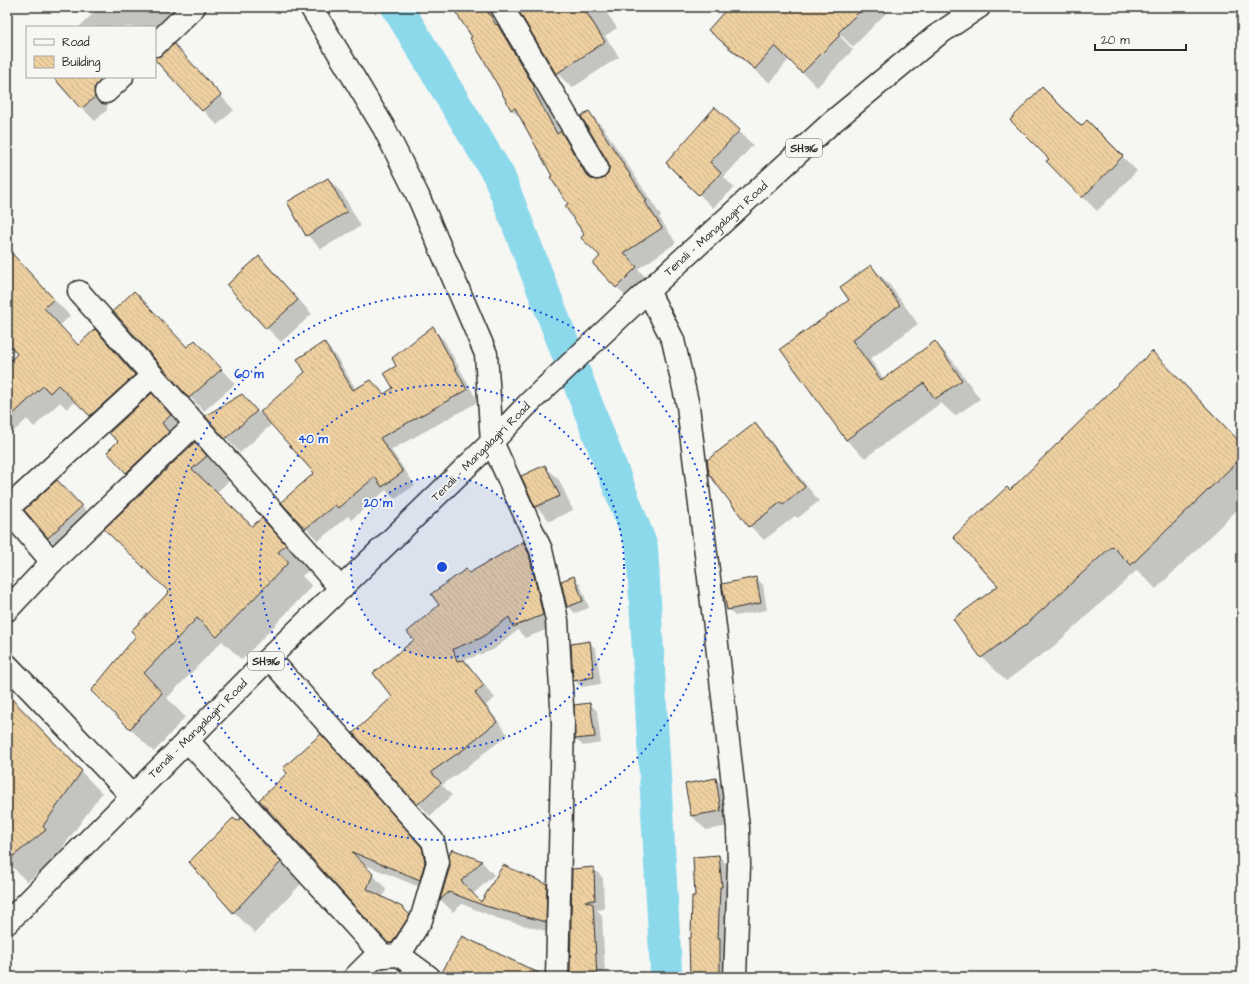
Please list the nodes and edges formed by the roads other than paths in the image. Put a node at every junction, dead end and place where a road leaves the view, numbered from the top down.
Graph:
1 (194, 7) edge
2 (311, 7) edge
3 (502, 7) edge
4 (979, 7) edge
5 (156, 44) edge
6 (121, 78) edge
7 (106, 92) dead end
8 (597, 168) dead end
9 (79, 292) dead end
10 (643, 295) junction
11 (152, 376) junction
12 (195, 424) junction
13 (492, 442) junction
14 (7, 509) edge
15 (52, 562) junction
16 (341, 589) junction
17 (7, 610) edge
18 (269, 658) junction
19 (7, 665) edge
20 (187, 740) junction
21 (133, 797) junction
22 (7, 923) edge
23 (391, 955) junction
24 (355, 977) edge
25 (429, 977) edge
26 (557, 977) edge
27 (735, 977) edge

1 - 5 street
2 - 13 street
3 - 8 street
4 - 10 street, Tenali - Mangalagiri Road / SH316
6 - 7 street
9 - 11 street
10 - 13 street, Tenali - Mangalagiri Road / SH316
10 - 27 street
11 - 12 street
11 - 14 street
12 - 15 street
12 - 16 street
13 - 16 street, Tenali - Mangalagiri Road / SH316
13 - 26 street
14 - 15 street
15 - 17 street
16 - 18 street, Tenali - Mangalagiri Road / SH316
18 - 20 street, Tenali - Mangalagiri Road / SH316
18 - 23 street
19 - 21 street
20 - 21 street, Tenali - Mangalagiri Road / SH316
20 - 23 street
21 - 22 street, Tenali - Mangalagiri Road / SH316
23 - 24 street
23 - 25 street

